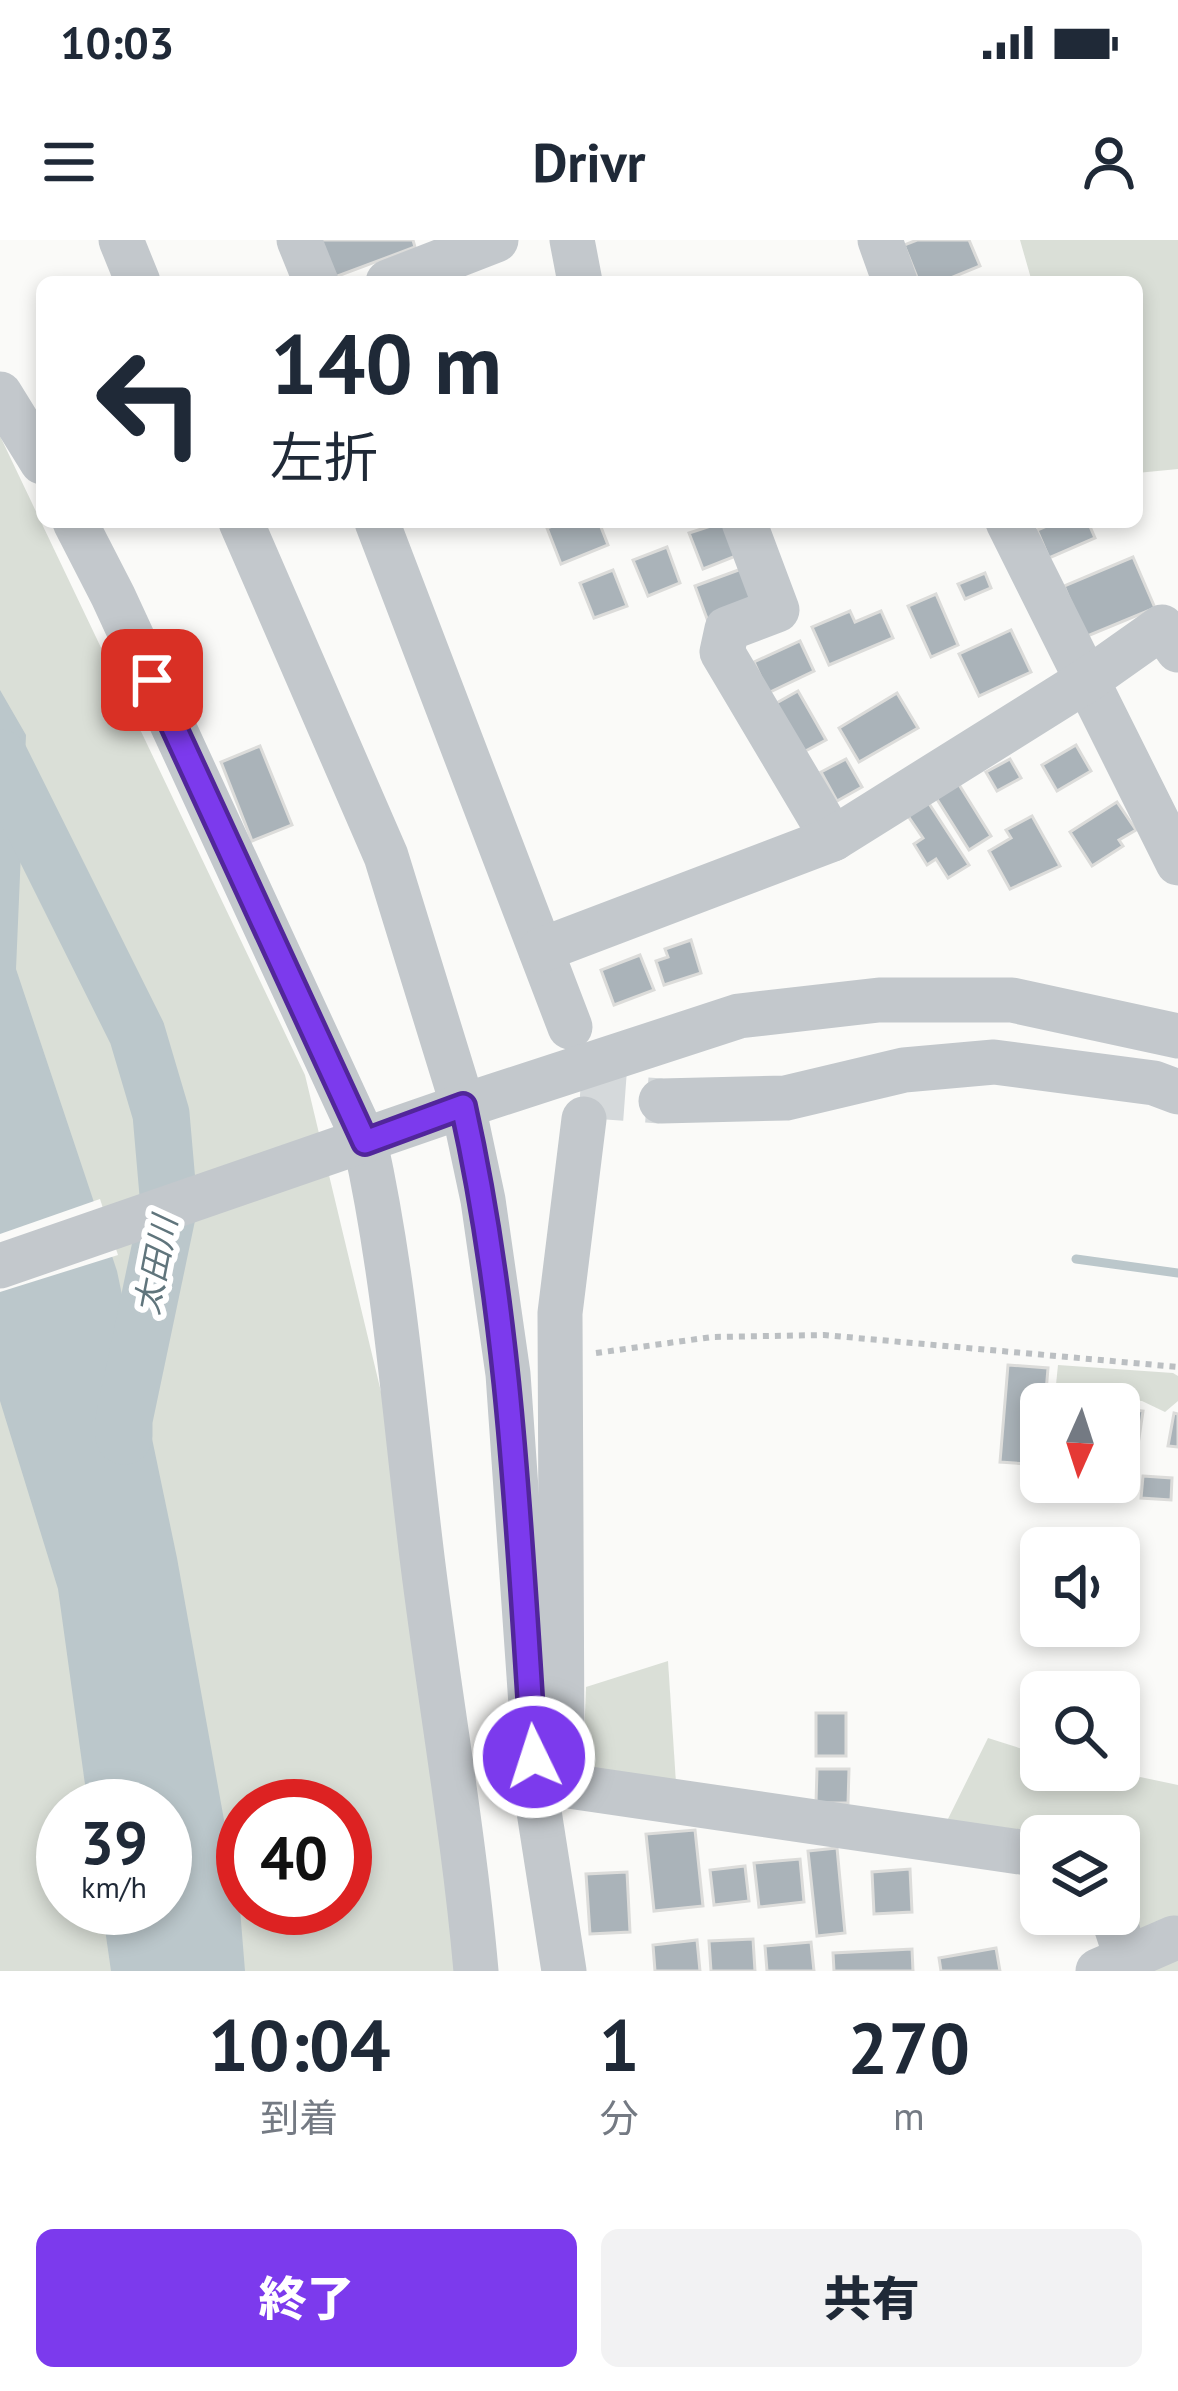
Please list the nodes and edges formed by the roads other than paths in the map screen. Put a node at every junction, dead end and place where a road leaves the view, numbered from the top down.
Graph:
1 (121, 240) edge
2 (299, 240) edge
3 (496, 240) edge
4 (572, 240) edge
5 (880, 240) edge
6 (136, 276) edge
7 (314, 276) edge
8 (403, 276) edge
9 (579, 276) edge
10 (893, 276) edge
11 (16, 400) edge
12 (36, 448) edge
13 (78, 528) edge
14 (244, 528) edge
15 (379, 528) edge
16 (747, 528) edge
17 (1011, 528) edge
18 (1178, 650) edge
19 (1087, 680) junction
20 (833, 839) junction
21 (1178, 863) edge
22 (541, 950) junction
23 (570, 1027) dead end
24 (1178, 1036) edge
25 (1178, 1092) edge
26 (662, 1101) tunnel mouth
27 (463, 1106) junction
28 (584, 1119) dead end
29 (365, 1142) junction
30 (0, 1266) edge
31 (562, 1785) junction
32 (1020, 1853) edge
33 (546, 1861) junction
34 (1174, 1938) dead end
35 (1112, 1965) edge
36 (476, 1971) edge
37 (564, 1971) edge

1 - 6 street
2 - 7 street
3 - 8 street
4 - 9 street
5 - 10 street
11 - 12 street
13 - 29 street
14 - 27 street
15 - 22 street
16 - 20 street
17 - 19 street
18 - 19 street
19 - 20 street
19 - 21 street
20 - 22 street
22 - 23 street
24 - 27 street
25 - 26 street
27 - 29 street
27 - 33 street
28 - 31 street
29 - 30 street
29 - 36 street
31 - 32 street
31 - 33 street
33 - 37 street
34 - 35 street

